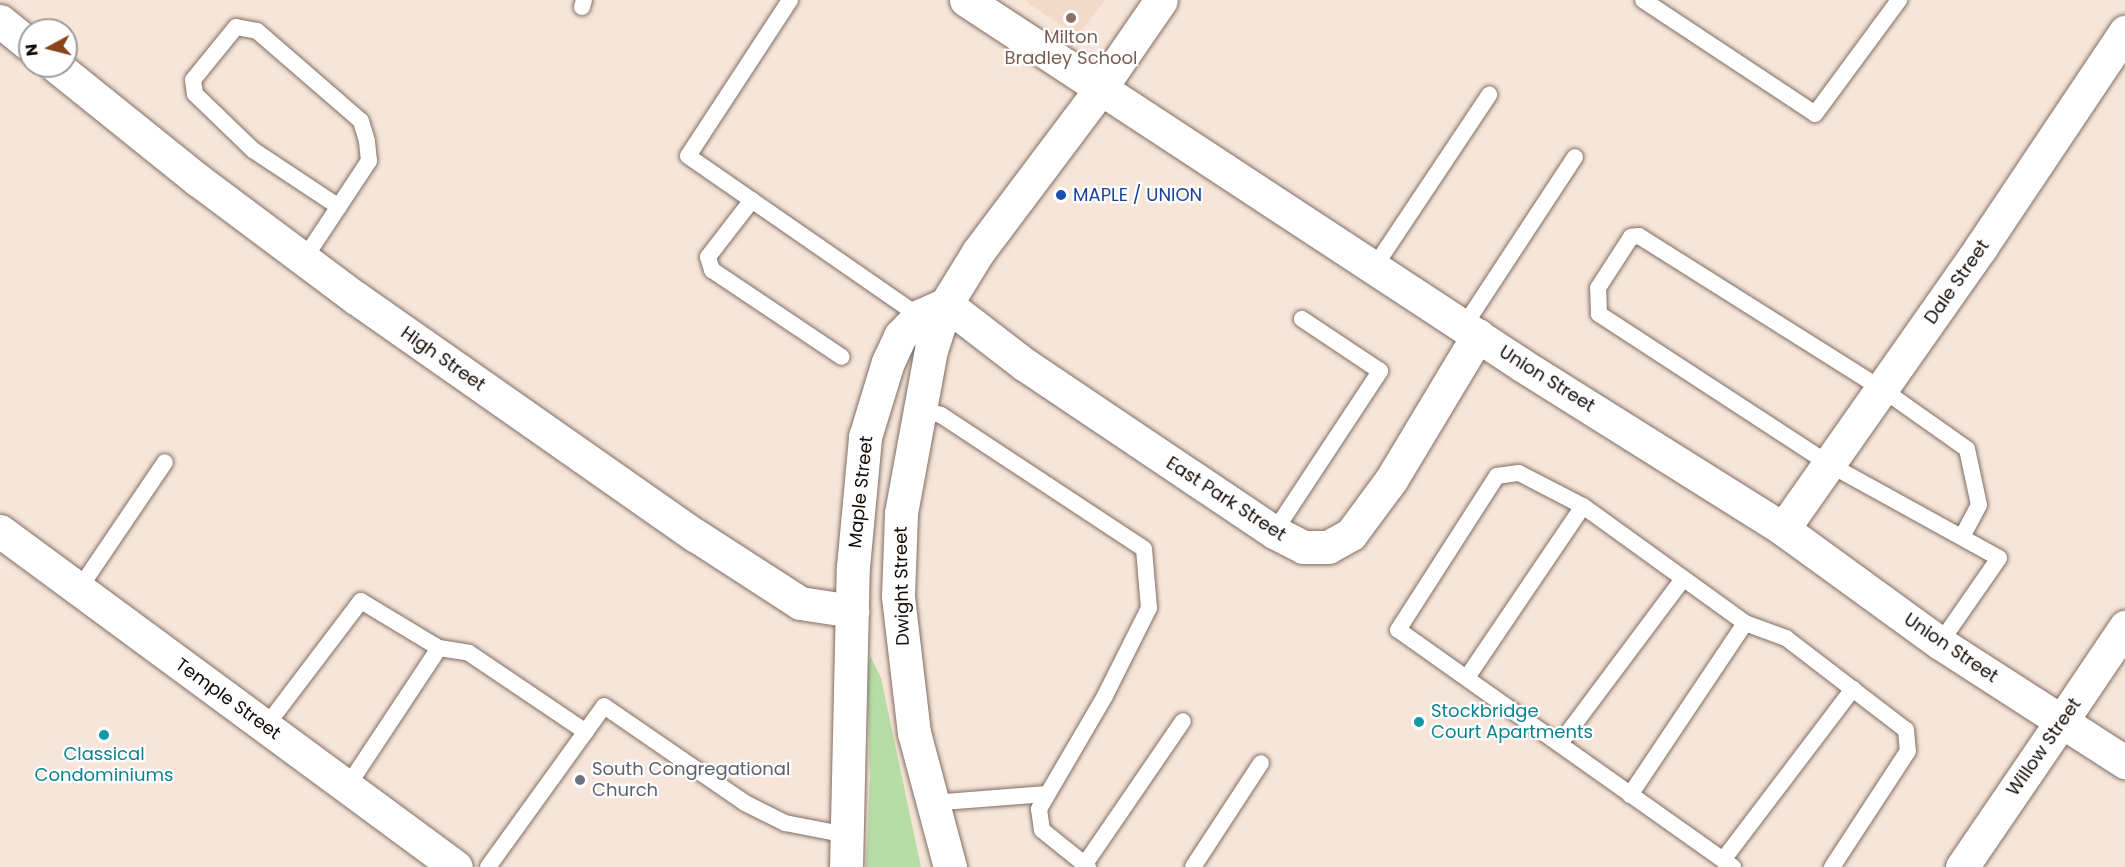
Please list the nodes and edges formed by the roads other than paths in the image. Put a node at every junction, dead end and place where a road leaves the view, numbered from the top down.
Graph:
1 (790, 0) edge
2 (966, 0) edge
3 (1161, 0) edge
4 (1643, 0) edge
5 (1899, 0) edge
6 (1663, 5) edge
7 (0, 21) edge
8 (2125, 32) edge
9 (18, 35) edge
10 (71, 78) edge
11 (1101, 88) junction
12 (1490, 95) dead end
13 (1575, 157) dead end
14 (752, 200) junction
15 (339, 207) junction
16 (303, 259) junction
17 (1375, 266) junction
18 (932, 310) junction
19 (1302, 319) dead end
20 (1471, 331) junction
21 (842, 357) dead end
22 (1882, 389) junction
23 (918, 408) junction
24 (165, 462) dead end
25 (1829, 464) junction
26 (1583, 506) junction
27 (1783, 529) junction
28 (0, 531) edge
29 (1274, 532) junction
30 (1962, 537) junction
31 (1683, 579) junction
32 (79, 589) junction
33 (852, 611) junction
34 (1745, 623) junction
35 (2125, 627) edge
36 (1940, 643) junction
37 (439, 648) junction
38 (1468, 676) junction
39 (1853, 689) junction
40 (1183, 721) dead end
41 (2061, 722) junction
42 (266, 726) junction
43 (586, 732) junction
44 (1561, 742) junction
45 (2125, 762) edge
46 (1261, 763) dead end
47 (347, 787) junction
48 (1045, 794) junction
49 (1630, 795) junction
50 (931, 803) junction
51 (847, 851) edge
52 (1728, 863) edge
53 (1087, 866) edge
54 (456, 867) edge
55 (488, 867) edge
56 (950, 867) edge
57 (1193, 867) edge
58 (1832, 867) edge
59 (1962, 867) edge

1 - 14 lane
2 - 11 street, Union Street
3 - 11 street, Maple Street
4 - 6 lane
5 - 6 lane
7 - 9 street
8 - 22 street, Dale Street
10 - 16 street, High Street
11 - 17 street, Union Street
11 - 18 street, Maple Street
12 - 17 lane
13 - 20 lane
14 - 18 lane
14 - 21 lane
15 - 15 lane
15 - 16 lane
16 - 33 street, High Street
17 - 20 street, Union Street
18 - 23 street, Dwight Street
18 - 29 street, East Park Street
18 - 33 street, Maple Street
19 - 29 lane
20 - 27 street, Union Street
20 - 29 street, East Park Street
22 - 25 street, Dale Street
22 - 25 lane
22 - 30 lane
23 - 48 lane
23 - 50 street, Dwight Street
24 - 32 lane
25 - 27 street, Dale Street
25 - 30 lane
26 - 31 lane
26 - 38 lane
26 - 38 lane
27 - 36 street, Union Street
28 - 32 street, Temple Street
30 - 36 lane
31 - 34 lane
31 - 44 lane
32 - 42 street, Temple Street
33 - 51 street, Maple Street
34 - 39 lane
34 - 49 lane
35 - 41 street, Willow Street
36 - 41 street, Union Street
37 - 42 lane
37 - 43 lane
37 - 47 lane
38 - 44 lane
39 - 52 lane
39 - 58 lane
40 - 53 lane
41 - 45 street, Union Street
41 - 59 street, Willow Street
42 - 47 street, Temple Street
43 - 51 lane
43 - 55 lane
44 - 49 lane
46 - 57 lane
47 - 54 street, Temple Street
48 - 50 lane
48 - 53 lane
49 - 52 lane
50 - 56 street, Dwight Street

